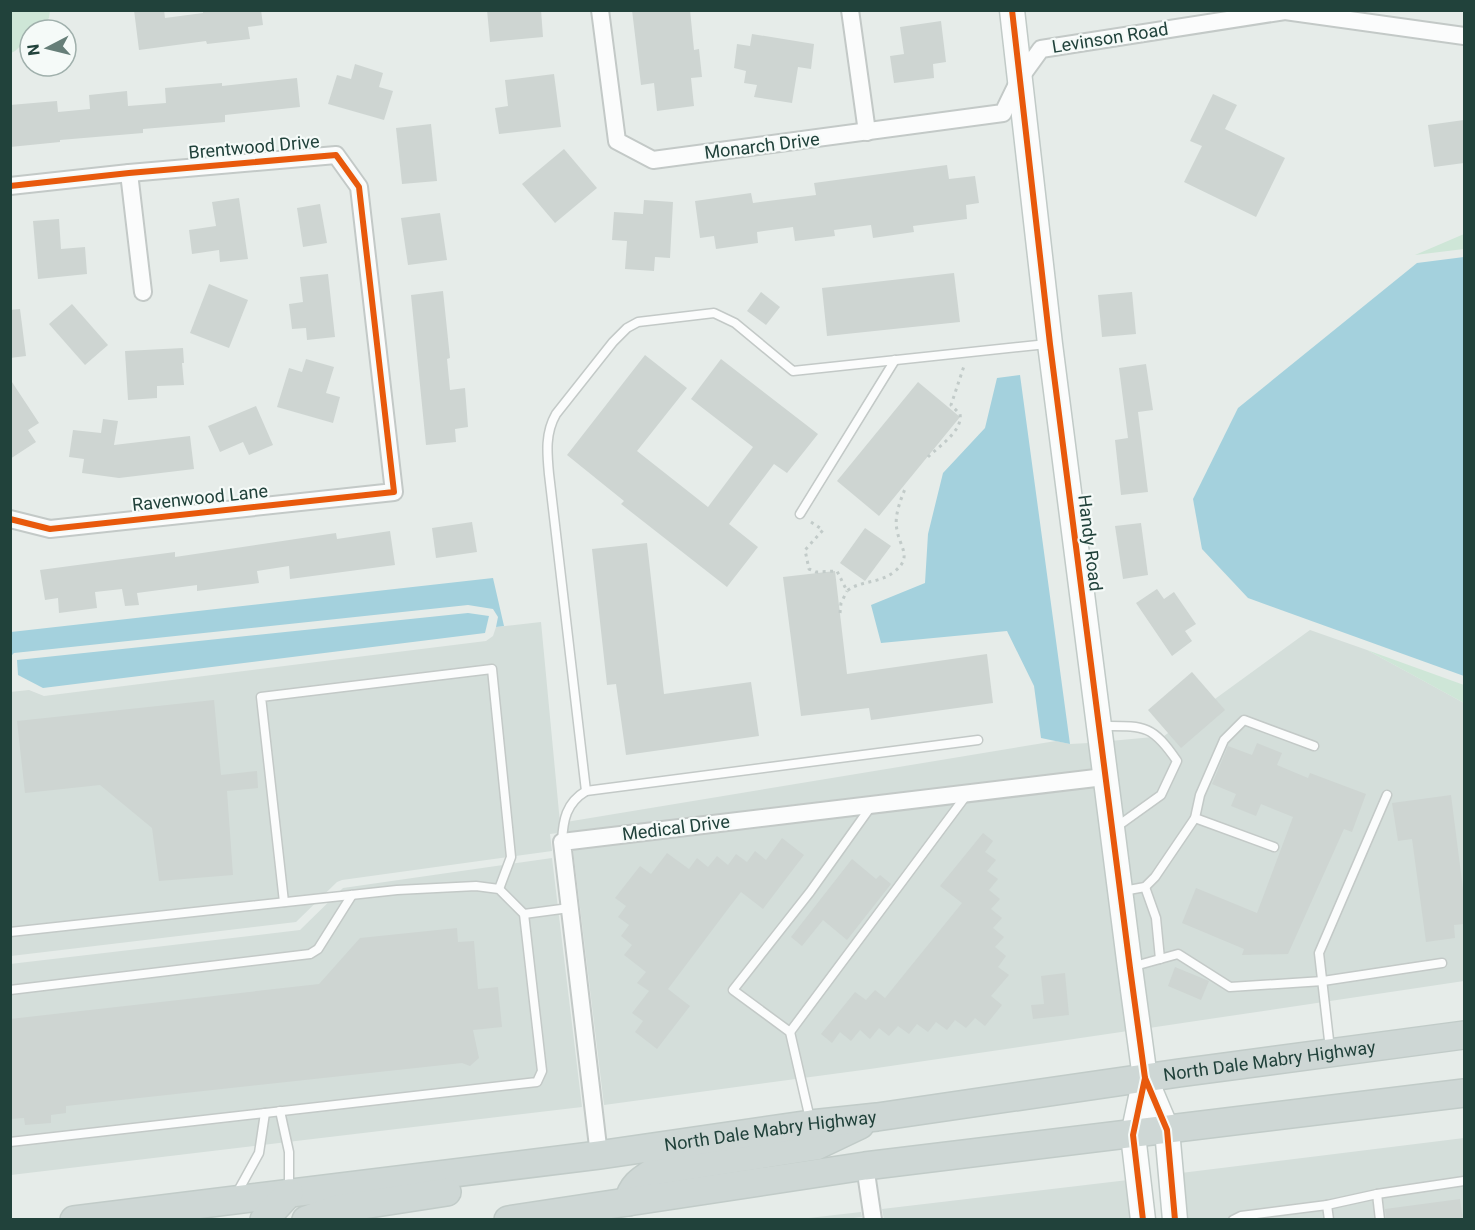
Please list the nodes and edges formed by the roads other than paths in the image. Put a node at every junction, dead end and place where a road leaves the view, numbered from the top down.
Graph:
1 (600, 10) edge
2 (850, 10) edge
3 (1012, 10) edge
4 (1464, 36) edge
5 (1020, 78) junction
6 (867, 132) junction
7 (129, 173) junction
8 (10, 186) edge
9 (143, 292) dead end
10 (1050, 344) junction
11 (894, 360) junction
12 (394, 492) joint
13 (800, 514) road end
14 (10, 519) edge
15 (1098, 726) junction
16 (978, 740) dead end
17 (1314, 746) dead end
18 (1104, 777) junction
19 (586, 791) junction
20 (968, 793) junction
21 (1387, 795) dead end
22 (872, 805) junction
23 (1195, 818) junction
24 (1112, 831) junction
25 (561, 842) junction
26 (1274, 847) dead end
27 (1145, 887) junction
28 (499, 889) junction
29 (1120, 891) junction
30 (352, 895) junction
31 (284, 902) junction
32 (569, 908) junction
33 (524, 914) junction
34 (10, 932) edge
35 (1160, 959) junction
36 (1442, 963) dead end
37 (1130, 968) junction
38 (1323, 981) junction
39 (10, 990) edge
40 (790, 1032) junction
41 (1464, 1035) edge
42 (1330, 1053) junction
43 (1145, 1078) junction
44 (1464, 1093) edge
45 (280, 1111) junction
46 (265, 1113) junction
47 (877, 1117) junction
48 (811, 1124) junction
49 (1167, 1130) junction
50 (1133, 1135) junction
51 (10, 1142) edge
52 (599, 1155) junction
53 (865, 1166) junction
54 (1464, 1181) edge
55 (289, 1193) junction
56 (1377, 1194) junction
57 (233, 1200) junction
58 (1327, 1205) junction
59 (629, 1206) junction
60 (74, 1220) edge
61 (264, 1220) edge
62 (306, 1220) edge
63 (508, 1220) edge
64 (873, 1220) edge
65 (1143, 1220) edge
66 (1175, 1220) edge
67 (1233, 1220) edge
68 (1329, 1220) edge
69 (1380, 1220) edge

1 - 6 street, Monarch Drive
2 - 6 street
3 - 5 street, Handy Road
4 - 5 street, Levinson Road
5 - 6 street, Monarch Drive
5 - 10 street, Handy Road
7 - 8 street, Brentwood Drive
7 - 9 street
7 - 12 street, Brentwood Drive
10 - 11 lane
10 - 15 street, Handy Road
11 - 13 lane
11 - 19 lane
12 - 14 street, Ravenwood Lane
15 - 18 street, Handy Road
15 - 24 lane
16 - 19 lane
17 - 23 lane
18 - 20 street, Medical Drive
18 - 24 street, Handy Road
19 - 25 lane
20 - 22 street, Medical Drive
20 - 40 lane
21 - 38 lane
22 - 25 street, Medical Drive
22 - 40 lane
23 - 26 lane
23 - 27 lane
24 - 29 street, Handy Road
25 - 32 street
27 - 29 lane
27 - 35 lane
28 - 30 lane
28 - 31 lane
28 - 33 lane
29 - 37 street, Handy Road
30 - 31 lane
30 - 39 lane
31 - 34 lane
32 - 33 lane
32 - 52 street
33 - 45 lane
35 - 37 lane
35 - 38 lane
36 - 38 lane
37 - 43 street, Handy Road
38 - 42 lane
40 - 48 lane
41 - 42 main road, North Dale Mabry Highway
42 - 43 main road, North Dale Mabry Highway
43 - 47 main road, North Dale Mabry Highway
43 - 49 street
43 - 50 street
44 - 49 main road
45 - 46 lane
45 - 55 lane
46 - 51 lane
46 - 57 lane
47 - 48 main road, North Dale Mabry Highway
47 - 59 main road
48 - 52 main road, North Dale Mabry Highway
49 - 50 main road
49 - 66 street
50 - 53 main road
50 - 65 street
52 - 55 main road, North Dale Mabry Highway
52 - 62 main road
53 - 59 main road
53 - 64 street
54 - 56 lane
55 - 57 main road, North Dale Mabry Highway
55 - 61 main road
56 - 58 lane
56 - 69 lane
57 - 60 main road, North Dale Mabry Highway
58 - 67 lane
58 - 68 lane
59 - 63 main road

